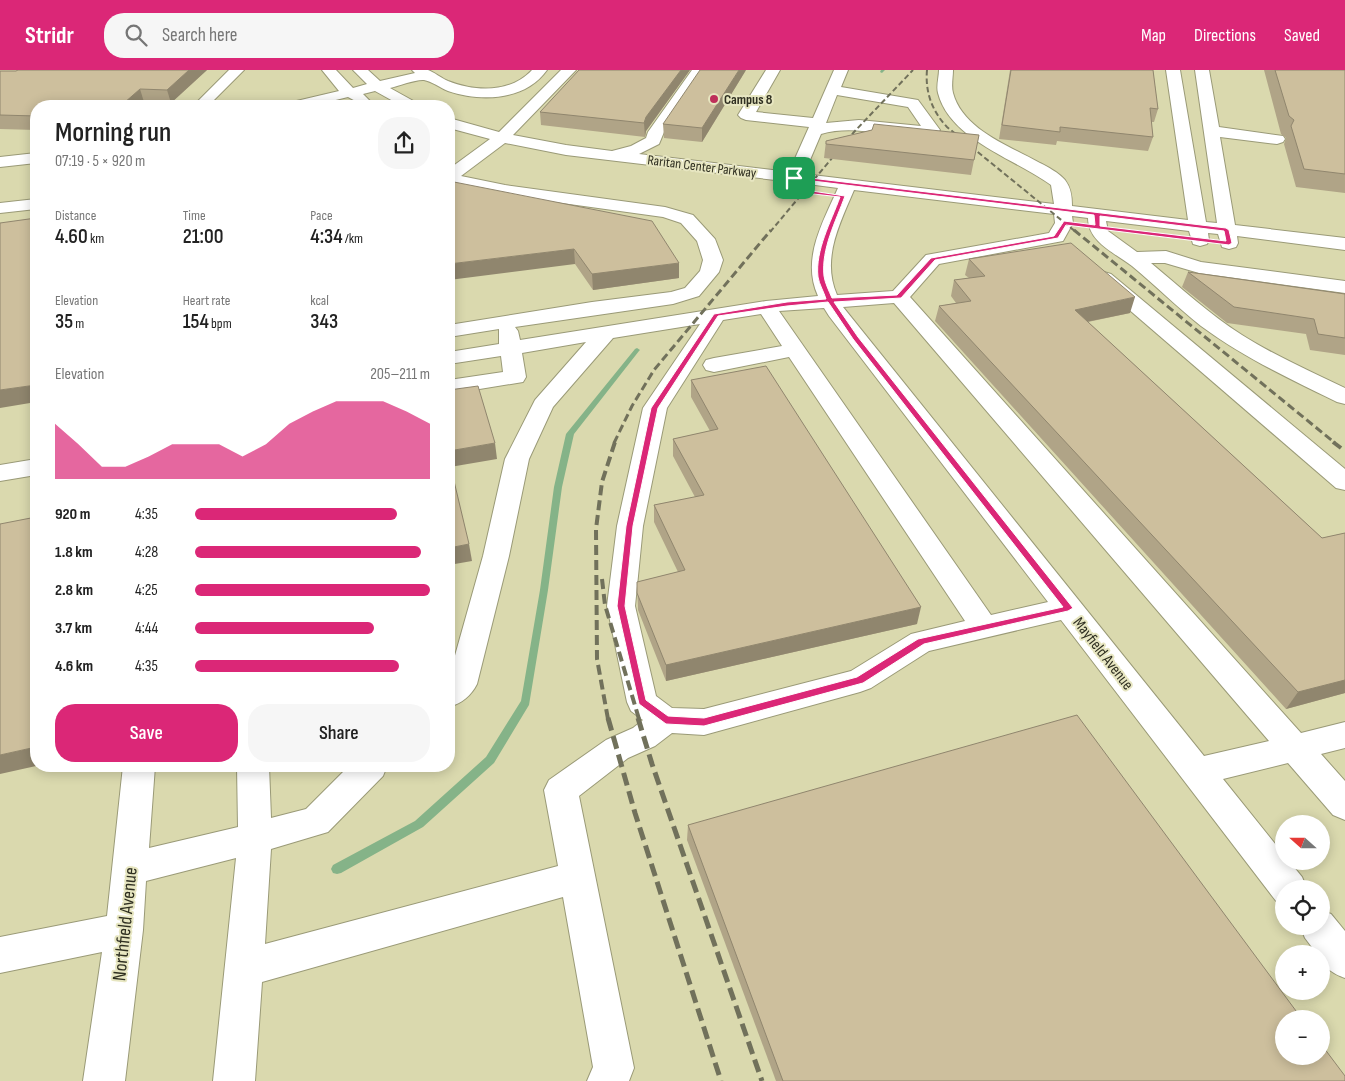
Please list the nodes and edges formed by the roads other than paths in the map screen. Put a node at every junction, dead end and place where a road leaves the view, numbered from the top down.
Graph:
1 (237, 70) edge
2 (329, 70) edge
3 (360, 70) edge
4 (540, 70) edge
5 (568, 70) edge
6 (699, 70) edge
7 (773, 70) edge
8 (946, 70) edge
9 (1172, 70) edge
10 (1202, 70) edge
11 (835, 71) edge
12 (422, 73) edge
13 (378, 87) junction
14 (832, 90) junction
15 (352, 93) junction
16 (206, 100) edge
17 (320, 100) edge
18 (363, 100) edge
19 (401, 100) edge
20 (455, 126) edge
21 (816, 127) junction
22 (1212, 131) junction
23 (455, 138) edge
24 (1277, 139) dead end
25 (496, 143) junction
26 (594, 153) junction
27 (30, 159) edge
28 (0, 162) edge
29 (455, 174) edge
30 (455, 179) edge
31 (791, 184) junction
32 (845, 190) junction
33 (30, 205) edge
34 (0, 208) edge
35 (1097, 221) junction
36 (1199, 233) junction
37 (1068, 237) junction
38 (1228, 237) junction
39 (1345, 244) edge
40 (1132, 258) junction
41 (1345, 258) edge
42 (1345, 287) edge
43 (899, 297) junction
44 (830, 300) junction
45 (766, 307) junction
46 (716, 315) junction
47 (506, 322) junction
48 (455, 330) edge
49 (607, 332) junction
50 (512, 348) junction
51 (795, 350) junction
52 (455, 357) edge
53 (714, 365) dead end
54 (455, 387) edge
55 (1345, 397) edge
56 (30, 467) edge
57 (0, 473) edge
58 (1345, 482) edge
59 (1068, 608) junction
60 (984, 627) junction
61 (455, 690) edge
62 (666, 720) junction
63 (1345, 735) edge
64 (1295, 748) junction
65 (138, 772) edge
66 (253, 772) edge
67 (365, 772) edge
68 (1197, 772) junction
69 (1345, 805) edge
70 (255, 838) junction
71 (130, 868) junction
72 (578, 877) junction
73 (1282, 880) edge
74 (124, 930) junction
75 (1325, 935) edge
76 (0, 955) edge
77 (1345, 960) edge
78 (244, 968) junction
79 (104, 1081) edge
80 (234, 1081) edge
81 (608, 1081) edge

1 - 16 street
2 - 15 street
3 - 13 street
4 - 12 street
5 - 25 street
6 - 26 street
7 - 21 street
8 - 37 street
9 - 36 street
10 - 22 street
11 - 14 street
12 - 13 street
13 - 15 street
13 - 19 street
14 - 21 street
14 - 21 street
15 - 17 street
15 - 18 street
20 - 25 street, Raritan Center Parkway
21 - 31 street
22 - 24 street
22 - 38 street
23 - 25 street, Raritan Center Parkway
25 - 26 street, Raritan Center Parkway
25 - 29 street
25 - 31 street, Raritan Center Parkway
26 - 31 street, Raritan Center Parkway
27 - 28 street
30 - 47 street
31 - 32 street, Raritan Center Parkway
32 - 37 street, Raritan Center Parkway
32 - 44 street, Mayfield Avenue
33 - 34 street
35 - 36 street, Raritan Center Parkway
35 - 37 street, Raritan Center Parkway
35 - 40 street
36 - 38 street, Raritan Center Parkway
37 - 43 street
37 - 58 street
38 - 39 street, Raritan Center Parkway
38 - 41 street, Raritan Center Parkway
40 - 42 street
40 - 55 street
43 - 44 street
43 - 64 street
44 - 45 street
44 - 59 street, Mayfield Avenue
45 - 46 street
45 - 51 street
46 - 49 street
46 - 62 street
47 - 48 street
47 - 50 street
49 - 50 street
49 - 61 street
50 - 52 street
50 - 54 street
51 - 53 street
51 - 60 street
56 - 57 street
59 - 60 street
59 - 68 street, Mayfield Avenue
60 - 62 street
62 - 72 street
63 - 64 street
64 - 68 street
64 - 69 street
65 - 71 street, Northfield Avenue
66 - 70 street
67 - 70 street
68 - 73 street, Mayfield Avenue
70 - 71 street
70 - 78 street
71 - 74 street, Northfield Avenue
72 - 78 street
72 - 81 street
74 - 76 street
74 - 79 street, Northfield Avenue
75 - 77 street
78 - 80 street

